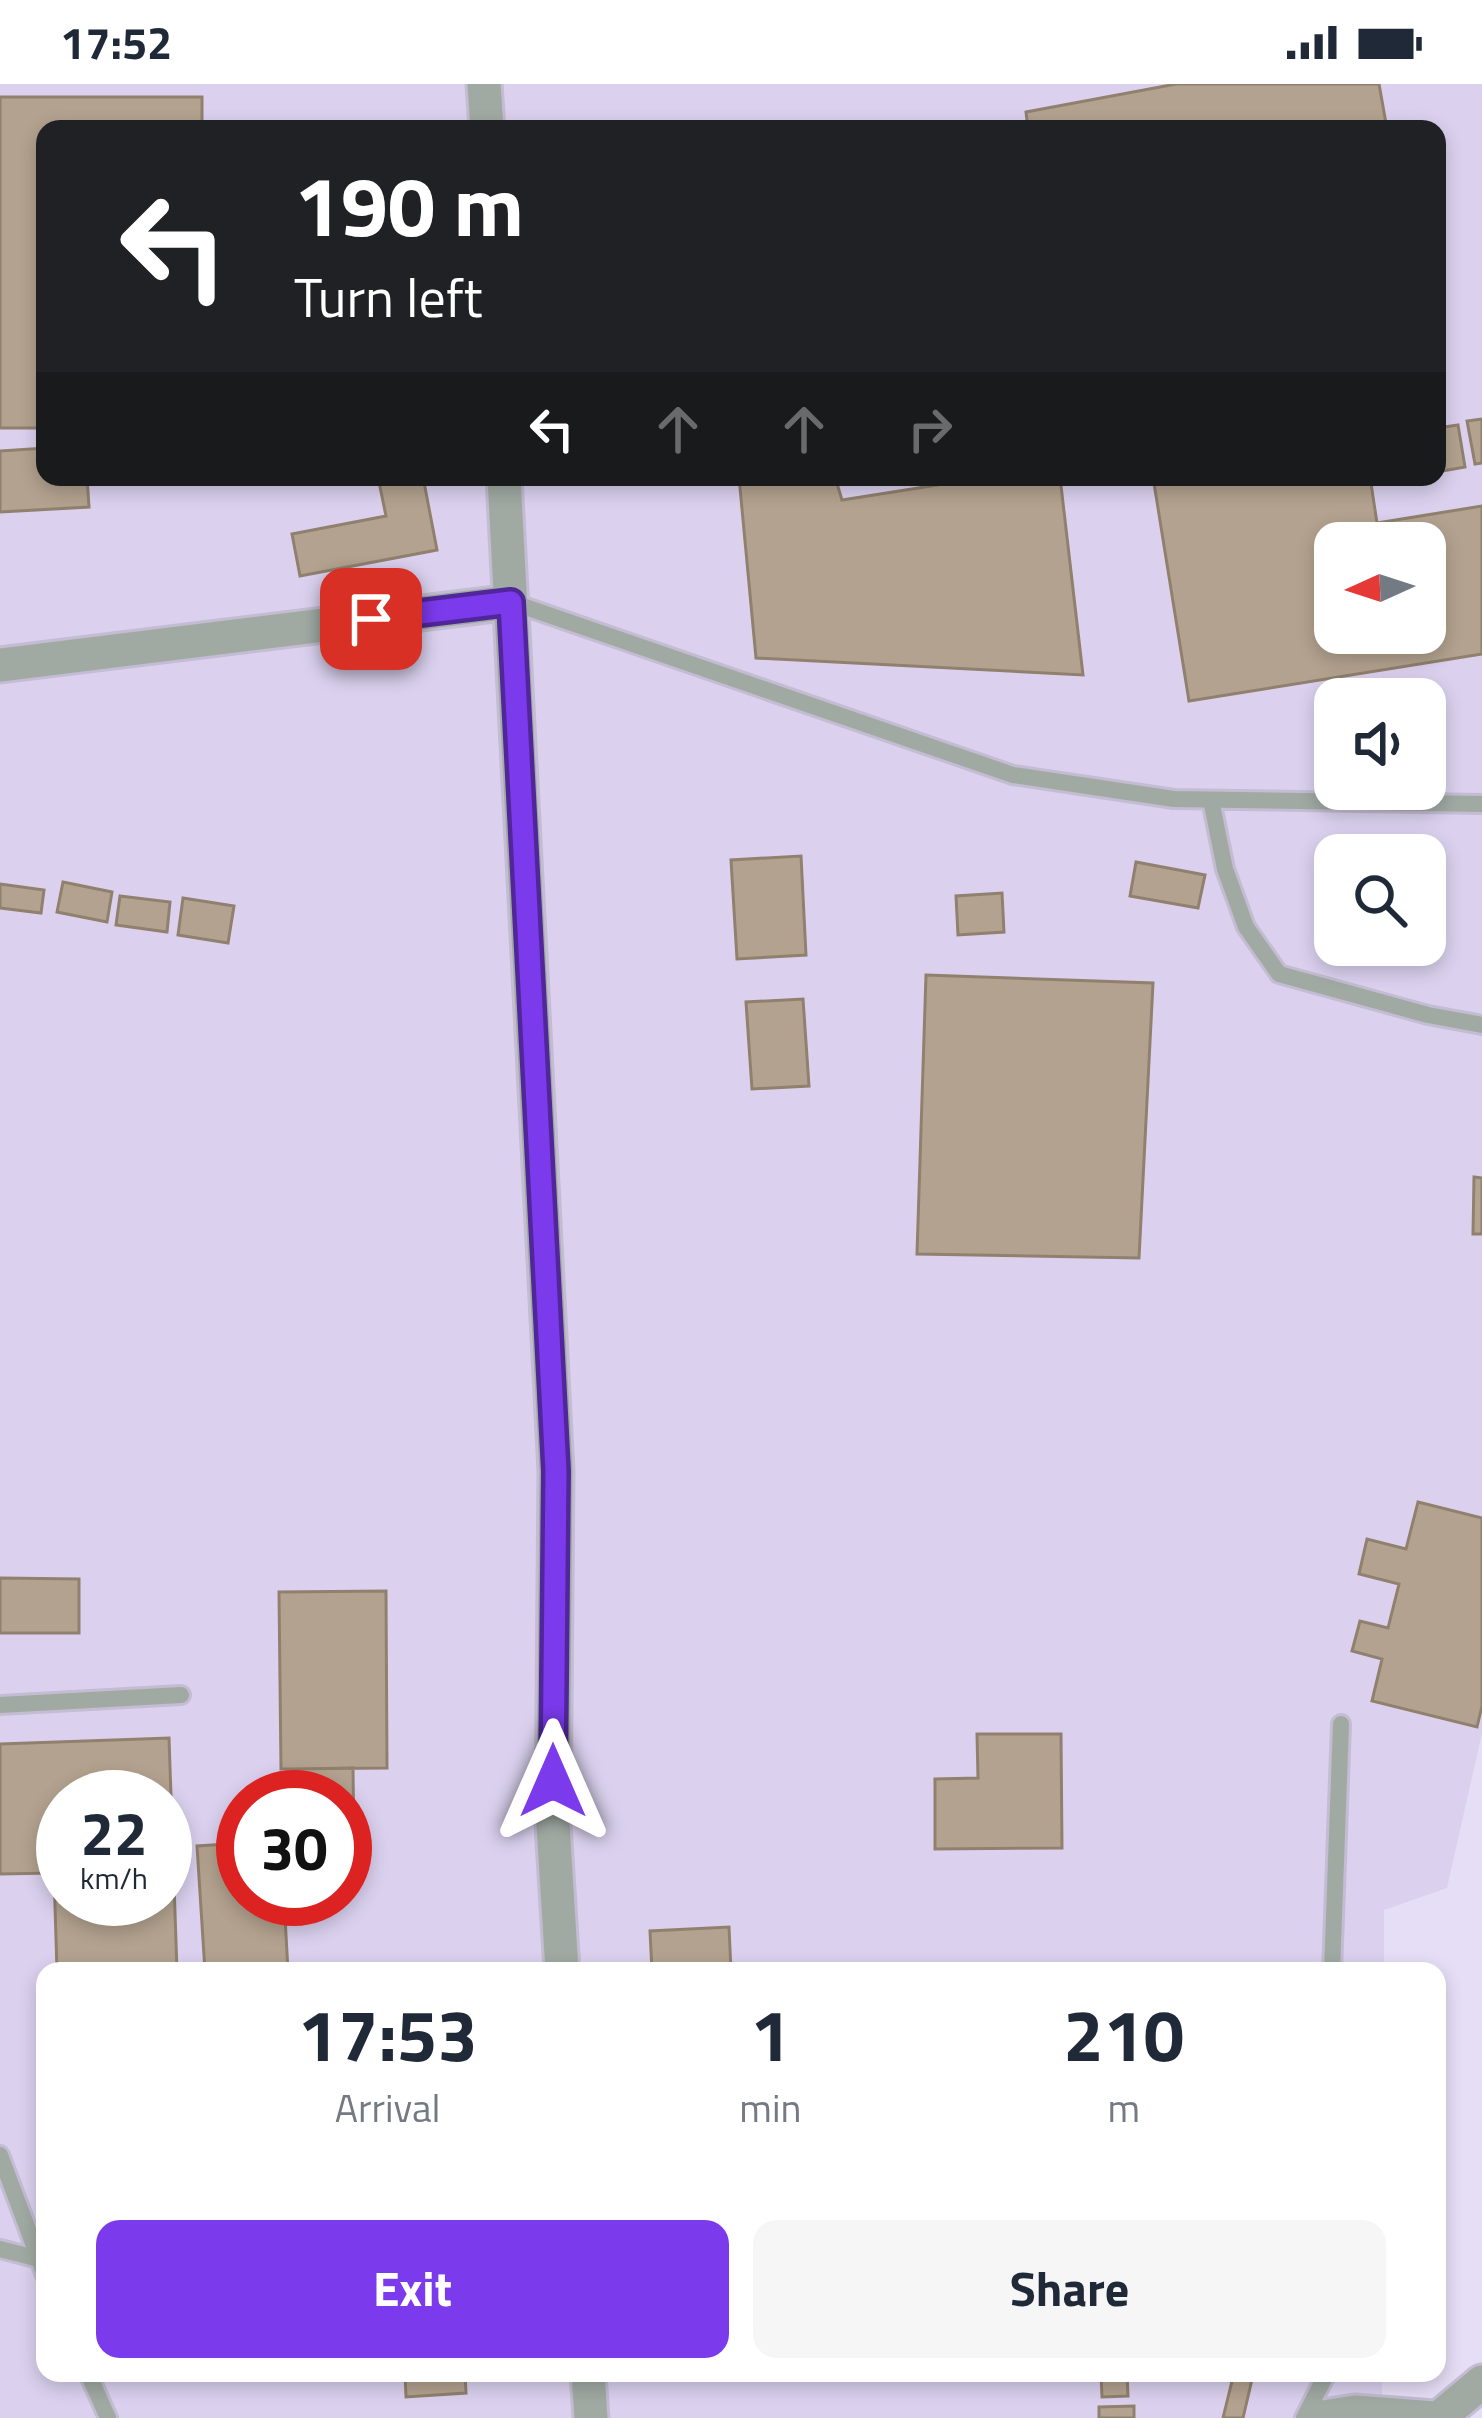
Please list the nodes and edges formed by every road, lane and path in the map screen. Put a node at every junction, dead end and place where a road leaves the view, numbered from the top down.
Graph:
1 (484, 84) edge
2 (486, 120) edge
3 (505, 486) edge
4 (511, 602) junction
5 (0, 665) edge
6 (1211, 800) junction
7 (1482, 804) edge
8 (1482, 1024) edge
9 (181, 1695) dead end
10 (0, 1705) edge
11 (1341, 1724) dead end
12 (561, 1962) edge
13 (1332, 1962) edge
14 (0, 2155) edge
15 (0, 2248) edge
16 (36, 2251) edge
17 (36, 2264) edge
18 (92, 2382) edge
19 (589, 2382) edge
20 (1322, 2382) edge
21 (1482, 2383) edge
22 (108, 2418) edge
23 (591, 2418) edge
24 (1304, 2418) edge
25 (1317, 2418) edge
26 (1436, 2418) edge

1 - 2 street
3 - 4 street
4 - 5 street
4 - 6 lane
4 - 12 street
6 - 7 lane
6 - 8 lane
9 - 10 lane
11 - 13 lane
14 - 16 lane
15 - 17 lane
18 - 22 lane
19 - 23 street
20 - 24 lane
21 - 26 street
25 - 26 street

